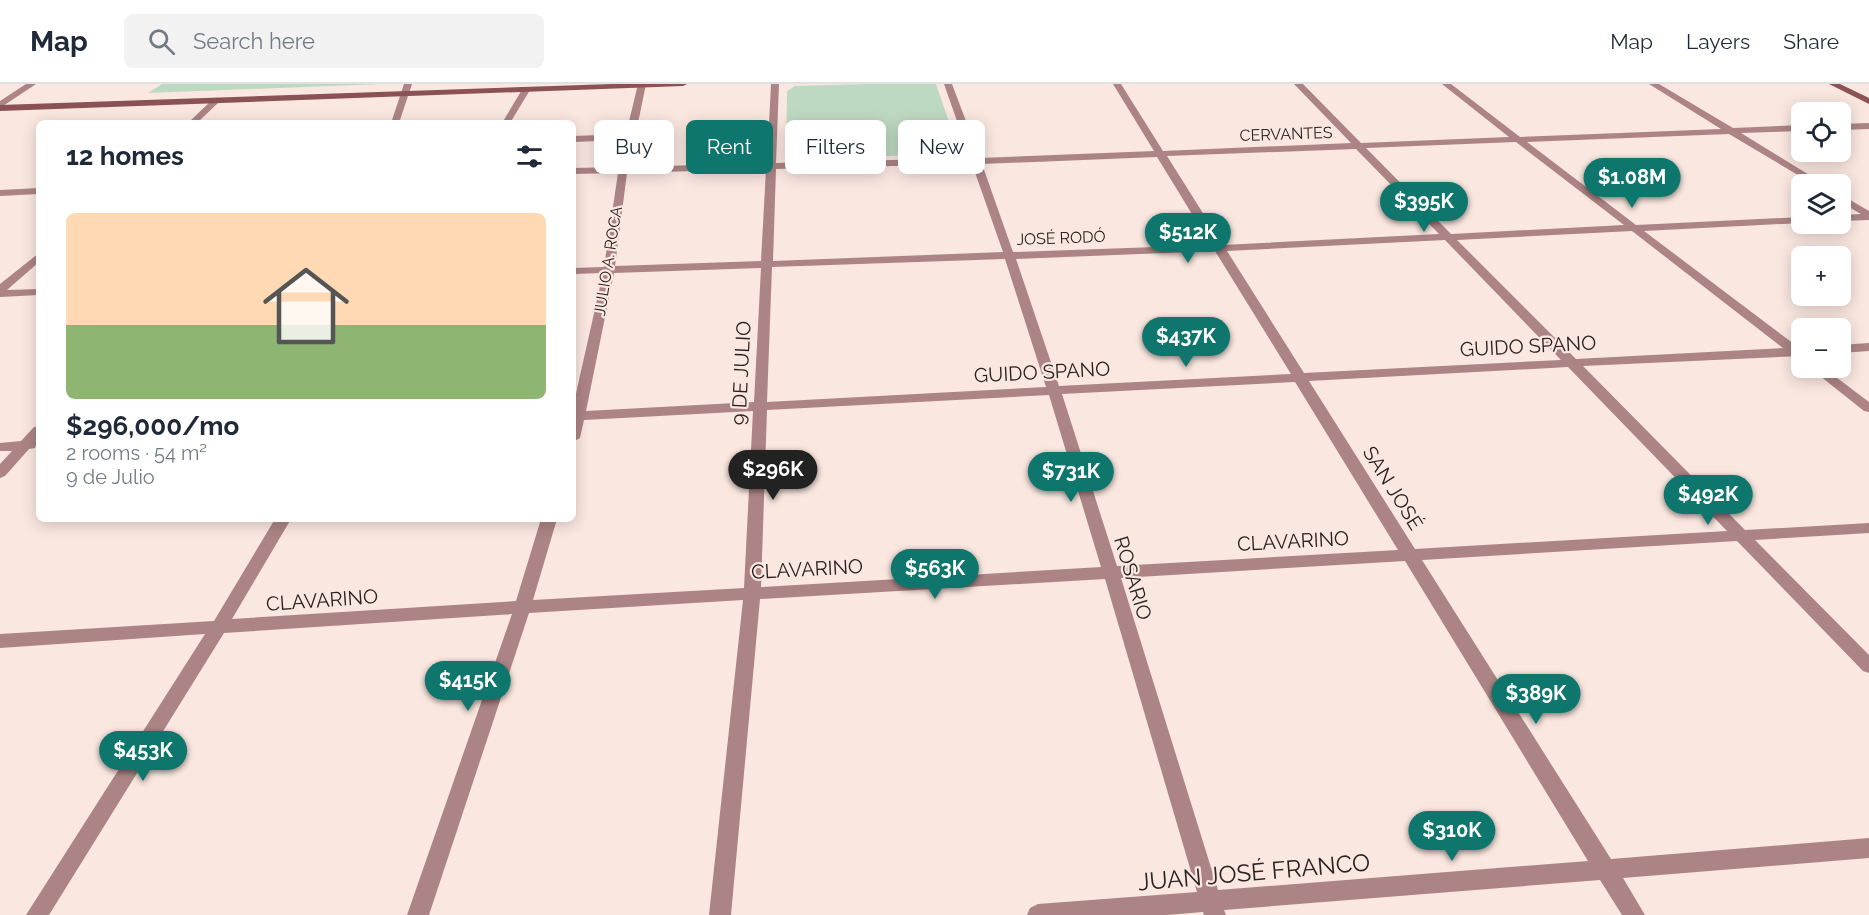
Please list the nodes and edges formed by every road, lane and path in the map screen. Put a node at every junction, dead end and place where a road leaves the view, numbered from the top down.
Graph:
1 (32, 84) edge
2 (408, 84) edge
3 (683, 84) edge
4 (775, 84) edge
5 (948, 84) edge
6 (1117, 84) edge
7 (1298, 84) edge
8 (1446, 84) edge
9 (1653, 84) edge
10 (1833, 84) edge
11 (641, 85) edge
12 (574, 86) edge
13 (526, 90) junction
14 (404, 94) junction
15 (1869, 101) edge
16 (216, 102) junction
17 (0, 107) edge
18 (195, 120) edge
19 (396, 120) edge
20 (508, 120) edge
21 (635, 120) edge
22 (962, 120) edge
23 (1869, 126) edge
24 (1851, 127) edge
25 (1791, 128) edge
26 (1731, 131) junction
27 (594, 138) edge
28 (773, 138) edge
29 (576, 139) edge
30 (1519, 140) junction
31 (1359, 146) junction
32 (1159, 154) junction
33 (985, 161) edge
34 (898, 163) edge
35 (773, 165) edge
36 (576, 171) edge
37 (594, 171) edge
38 (622, 174) edge
39 (772, 174) edge
40 (982, 174) edge
41 (1802, 174) edge
42 (36, 191) edge
43 (0, 193) edge
44 (1851, 204) edge
45 (1869, 216) edge
46 (1851, 217) edge
47 (1791, 221) edge
48 (1634, 228) junction
49 (1448, 237) junction
50 (1218, 249) junction
51 (1011, 257) junction
52 (36, 259) edge
53 (767, 264) junction
54 (609, 270) junction
55 (576, 271) edge
56 (0, 292) edge
57 (36, 292) edge
58 (1791, 347) edge
59 (1869, 347) edge
60 (1851, 348) edge
61 (1791, 353) edge
62 (1571, 363) junction
63 (1298, 377) junction
64 (1829, 378) edge
65 (1055, 391) junction
66 (761, 406) junction
67 (1869, 408) edge
68 (576, 416) edge
69 (33, 444) edge
70 (0, 447) edge
71 (0, 473) edge
72 (282, 522) edge
73 (548, 522) edge
74 (1869, 528) edge
75 (1741, 536) junction
76 (1408, 555) junction
77 (1109, 573) junction
78 (752, 594) junction
79 (523, 607) junction
80 (218, 628) junction
81 (0, 641) edge
82 (1869, 666) edge
83 (1869, 848) edge
84 (1605, 869) junction
85 (1213, 908) edge
86 (37, 915) edge
87 (418, 915) edge
88 (720, 915) edge
89 (1038, 915) edge
90 (1634, 915) edge

1 - 17 street
2 - 14 street
3 - 11 main road
4 - 28 street, 9 DE JULIO
5 - 22 street, ROSARIO
6 - 32 street, SAN JOSÉ
7 - 31 street
8 - 30 street
9 - 26 street
10 - 15 main road
11 - 12 main road
11 - 21 street, JULIO A. ROCA
12 - 13 main road
13 - 14 main road
13 - 20 street
14 - 16 main road
14 - 19 street
16 - 17 main road
16 - 18 street
23 - 24 street
25 - 26 street, CERVANTES
26 - 30 street, CERVANTES
26 - 41 street
27 - 29 street
30 - 31 street, CERVANTES
30 - 48 street
31 - 32 street, CERVANTES
31 - 49 street
32 - 33 street, CERVANTES
32 - 50 street, SAN JOSÉ
34 - 35 street, CERVANTES
36 - 37 street, CERVANTES
38 - 54 street, JULIO A. ROCA
39 - 53 street, 9 DE JULIO
40 - 51 street, ROSARIO
42 - 43 street
44 - 45 street
45 - 46 street
47 - 48 street, JOSÉ RODÓ
48 - 49 street, JOSÉ RODÓ
48 - 58 street
49 - 50 street, JOSÉ RODÓ
49 - 62 street
50 - 51 street, JOSÉ RODÓ
50 - 63 street, SAN JOSÉ
51 - 53 street, JOSÉ RODÓ
51 - 65 street, ROSARIO
52 - 56 street
53 - 54 street, JOSÉ RODÓ
53 - 66 street, 9 DE JULIO
54 - 55 street, JOSÉ RODÓ
54 - 68 street, JULIO A. ROCA
56 - 57 street
59 - 60 street
61 - 62 street, GUIDO SPANO
62 - 63 street, GUIDO SPANO
62 - 75 street
63 - 65 street, GUIDO SPANO
63 - 76 street, SAN JOSÉ
64 - 67 street
65 - 66 street, GUIDO SPANO
65 - 77 street, ROSARIO
66 - 68 street, GUIDO SPANO
66 - 78 street, 9 DE JULIO
69 - 70 street
69 - 71 street
72 - 80 street
73 - 79 street
74 - 75 street, CLAVARINO
75 - 76 street, CLAVARINO
75 - 82 street
76 - 77 street, CLAVARINO
76 - 84 street, SAN JOSÉ
77 - 78 street, CLAVARINO
77 - 85 street, ROSARIO
78 - 79 street, CLAVARINO
78 - 88 street, 9 DE JULIO
79 - 80 street, CLAVARINO
79 - 87 street
80 - 81 street, CLAVARINO
80 - 86 street
83 - 84 street, JUAN JOSÉ FRANCO
84 - 85 street, JUAN JOSÉ FRANCO
84 - 90 street, SAN JOSÉ
85 - 89 street, JUAN JOSÉ FRANCO

